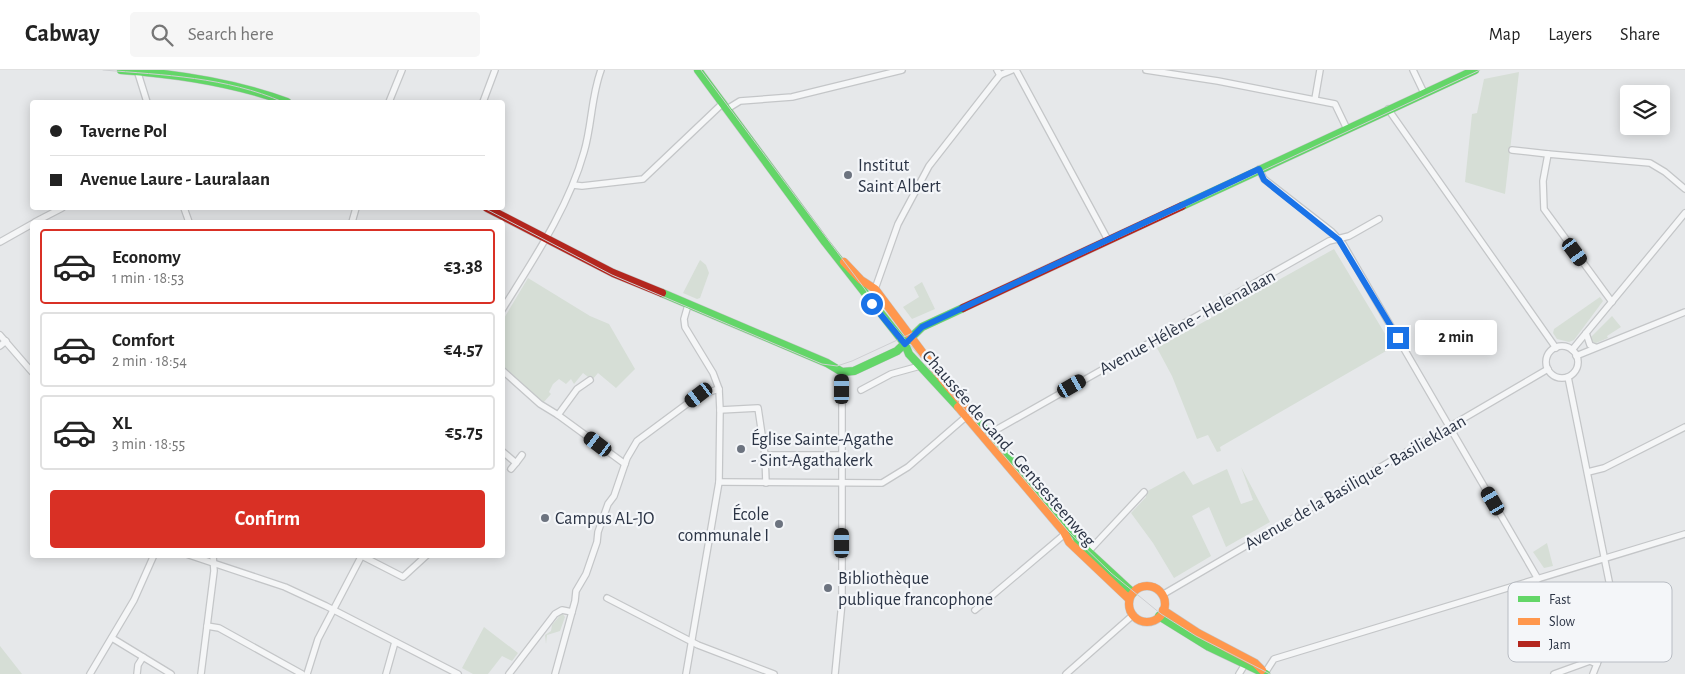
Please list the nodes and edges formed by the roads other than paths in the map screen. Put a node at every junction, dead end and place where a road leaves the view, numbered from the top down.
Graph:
1 (121, 70) edge
2 (402, 70) edge
3 (495, 70) edge
4 (600, 70) edge
5 (698, 70) edge
6 (902, 70) edge
7 (1012, 70) edge
8 (1016, 70) edge
9 (1146, 70) edge
10 (1320, 70) edge
11 (1414, 70) edge
12 (1475, 70) edge
13 (137, 71) edge
14 (999, 72) edge
15 (1424, 92) junction
16 (1314, 99) junction
17 (146, 100) edge
18 (276, 100) edge
19 (390, 100) edge
20 (484, 100) edge
21 (725, 106) junction
22 (1388, 109) junction
23 (1347, 129) junction
24 (1512, 150) dead end
25 (1548, 154) junction
26 (1259, 169) junction
27 (573, 185) junction
28 (1685, 189) edge
29 (58, 210) edge
30 (491, 210) edge
31 (1685, 213) edge
32 (1379, 219) dead end
33 (40, 220) edge
34 (30, 225) edge
35 (822, 235) junction
36 (545, 238) junction
37 (1108, 240) junction
38 (1339, 240) junction
39 (0, 242) edge
40 (875, 289) junction
41 (1612, 302) junction
42 (505, 305) edge
43 (688, 305) junction
44 (1685, 312) edge
45 (1586, 333) junction
46 (0, 335) edge
47 (911, 337) junction
48 (6, 341) junction
49 (905, 344) junction
50 (0, 346) edge
51 (1597, 346) junction
52 (1556, 348) junction
53 (1572, 350) junction
54 (1576, 356) junction
55 (920, 366) junction
56 (1548, 369) junction
57 (30, 370) edge
58 (842, 372) junction
59 (505, 373) edge
60 (1568, 377) junction
61 (590, 380) dead end
62 (719, 389) junction
63 (861, 390) dead end
64 (720, 410) junction
65 (558, 414) junction
66 (968, 415) junction
67 (1450, 427) junction
68 (1685, 428) edge
69 (986, 436) junction
70 (505, 454) edge
71 (522, 455) dead end
72 (765, 455) junction
73 (842, 455) junction
74 (516, 463) junction
75 (625, 464) junction
76 (511, 468) dead end
77 (1588, 472) junction
78 (719, 482) junction
79 (766, 483) junction
80 (842, 483) junction
81 (1144, 492) dead end
82 (1068, 532) junction
83 (1685, 534) edge
84 (1085, 555) junction
85 (153, 558) edge
86 (199, 558) edge
87 (213, 558) edge
88 (361, 558) edge
89 (366, 558) edge
90 (424, 558) edge
91 (1605, 559) junction
92 (213, 563) junction
93 (1538, 579) junction
94 (1528, 582) edge
95 (1609, 582) edge
96 (1508, 588) edge
97 (1162, 594) junction
98 (1131, 596) junction
99 (607, 598) dead end
100 (333, 610) junction
101 (975, 610) dead end
102 (572, 612) junction
103 (1161, 613) junction
104 (1133, 615) junction
105 (207, 626) junction
106 (112, 638) junction
107 (395, 642) junction
108 (692, 642) junction
109 (143, 658) junction
110 (1246, 662) junction
111 (1597, 664) joint
112 (90, 674) edge
113 (137, 674) edge
114 (171, 674) edge
115 (201, 674) edge
116 (302, 674) edge
117 (307, 674) edge
118 (386, 674) edge
119 (458, 674) edge
120 (509, 674) edge
121 (555, 674) edge
122 (686, 674) edge
123 (774, 674) edge
124 (835, 674) edge
125 (1066, 674) edge
126 (1239, 674) edge
127 (1266, 674) edge
128 (1554, 674) edge
129 (1593, 674) edge

1 - 13 main road
2 - 19 street
3 - 20 street
4 - 27 street
5 - 21 main road, Chaussée de Gand - Gentsesteenweg
6 - 21 street
7 - 14 street
8 - 37 street
9 - 16 street
10 - 16 street
11 - 15 street
12 - 15 main road
13 - 17 street
13 - 18 main road
14 - 40 street
15 - 22 main road
16 - 23 street
21 - 27 street
21 - 35 main road, Chaussée de Gand - Gentsesteenweg
22 - 23 main road
22 - 52 street
23 - 26 main road
24 - 25 street
25 - 28 street
25 - 41 street
26 - 37 main road
26 - 38 street
27 - 36 street
29 - 33 street
30 - 36 main road
31 - 41 street
32 - 38 street, Avenue Hélène - Helenalaan
34 - 39 street
35 - 40 main road, Chaussée de Gand - Gentsesteenweg
35 - 49 main road, Chaussée de Gand - Gentsesteenweg
36 - 42 street
36 - 43 main road
37 - 47 main road
38 - 67 street
38 - 69 street, Avenue Hélène - Helenalaan
40 - 47 main road, Chaussée de Gand - Gentsesteenweg
41 - 45 street
43 - 58 main road
43 - 62 street
44 - 51 street
45 - 51 street
45 - 53 street
46 - 48 street
47 - 49 main road
47 - 66 main road, Chaussée de Gand - Gentsesteenweg
48 - 50 street
48 - 57 street
49 - 55 main road, Chaussée de Gand - Gentsesteenweg
49 - 58 main road
51 - 54 street
52 - 53 street
52 - 56 street
53 - 54 street
54 - 60 street
55 - 63 street
55 - 66 main road, Chaussée de Gand - Gentsesteenweg
56 - 60 street
56 - 67 street, Avenue de la Basilique - Basilieklaan
58 - 73 street
59 - 65 street
60 - 77 street
61 - 65 street
62 - 64 street
62 - 75 street
64 - 72 street
64 - 78 street
65 - 75 street
66 - 69 main road, Chaussée de Gand - Gentsesteenweg
66 - 80 street
67 - 93 street
67 - 97 street, Avenue de la Basilique - Basilieklaan
68 - 77 street
69 - 82 main road, Chaussée de Gand - Gentsesteenweg
70 - 74 street
71 - 74 street
72 - 73 street
72 - 79 street
73 - 80 street
74 - 76 street
75 - 102 street
77 - 91 street
78 - 79 street
78 - 108 street
79 - 80 street
80 - 124 street
81 - 84 street
82 - 84 main road, Chaussée de Gand - Gentsesteenweg
82 - 101 street
83 - 91 street
84 - 98 main road, Chaussée de Gand - Gentsesteenweg
85 - 106 street
86 - 92 street
87 - 92 street
88 - 100 street
89 - 90 street
91 - 93 street
91 - 95 street
92 - 100 street
92 - 105 street
93 - 94 street
96 - 127 street
97 - 98 main road
97 - 103 main road
98 - 104 main road
99 - 108 street
100 - 107 street
100 - 117 street
102 - 120 street
102 - 121 street
103 - 104 main road
103 - 110 main road
104 - 125 street
105 - 115 street
105 - 116 street
106 - 109 street
106 - 112 street
107 - 118 street
107 - 119 street
108 - 122 street
108 - 123 street
109 - 113 street
109 - 114 street
110 - 126 street
110 - 127 main road
111 - 128 street
111 - 129 street

